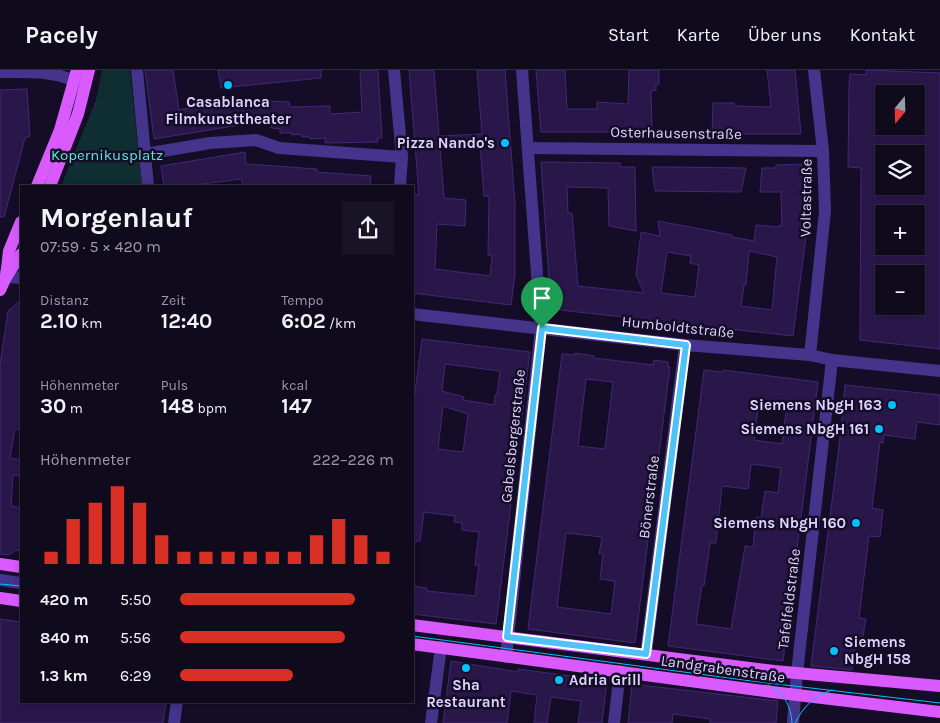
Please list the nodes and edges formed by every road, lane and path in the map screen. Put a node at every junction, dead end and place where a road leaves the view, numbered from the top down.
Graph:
1 (89, 70) edge
2 (137, 70) edge
3 (394, 70) edge
4 (522, 70) edge
5 (814, 70) edge
6 (0, 72) edge
7 (76, 75) edge
8 (528, 148) junction
9 (823, 151) junction
10 (145, 154) junction
11 (402, 157) junction
12 (37, 185) edge
13 (50, 185) edge
14 (148, 185) edge
15 (400, 185) edge
16 (20, 224) edge
17 (20, 255) edge
18 (3, 276) edge
19 (20, 278) edge
20 (0, 290) edge
21 (414, 314) edge
22 (542, 328) junction
23 (686, 345) junction
24 (810, 355) junction
25 (832, 360) junction
26 (940, 371) edge
27 (0, 564) edge
28 (20, 567) edge
29 (0, 580) edge
30 (20, 583) edge
31 (0, 598) edge
32 (20, 601) edge
33 (414, 625) edge
34 (507, 637) junction
35 (414, 644) edge
36 (440, 647) junction
37 (646, 654) junction
38 (506, 657) junction
39 (620, 671) junction
40 (797, 673) junction
41 (937, 686) edge
42 (796, 695) junction
43 (177, 703) edge
44 (940, 712) edge
45 (174, 723) edge
46 (432, 723) edge
47 (614, 723) edge
48 (793, 723) edge

1 - 13 main road
2 - 10 street
3 - 11 street
4 - 8 street, Gabelsbergerstraße
5 - 9 street, Voltastraße
6 - 7 street
7 - 12 main road
8 - 9 street, Osterhausenstraße
8 - 22 street, Gabelsbergerstraße
9 - 24 street, Voltastraße
10 - 11 street
10 - 14 street
11 - 15 street
16 - 18 main road
17 - 18 main road
18 - 19 street
18 - 20 main road
21 - 22 street, Humboldtstraße
22 - 23 street, Humboldtstraße
22 - 34 street, Gabelsbergerstraße
23 - 24 street, Humboldtstraße
23 - 37 street, Bönerstraße
24 - 25 street, Humboldtstraße
25 - 26 street, Humboldtstraße
25 - 40 street, Tafelfeldstraße
27 - 28 main road
29 - 30 street
31 - 32 main road
33 - 34 main road, Landgrabenstraße
34 - 37 main road, Landgrabenstraße
34 - 38 street, Gabelsbergerstraße
35 - 36 main road, Landgrabenstraße
36 - 38 main road, Landgrabenstraße
36 - 46 street
37 - 40 main road, Landgrabenstraße
38 - 39 main road, Landgrabenstraße
39 - 42 main road, Landgrabenstraße
39 - 47 street
40 - 41 main road, Landgrabenstraße
40 - 42 street, Tafelfeldstraße
42 - 44 main road, Landgrabenstraße
42 - 48 street, Tafelfeldstraße
43 - 45 street

